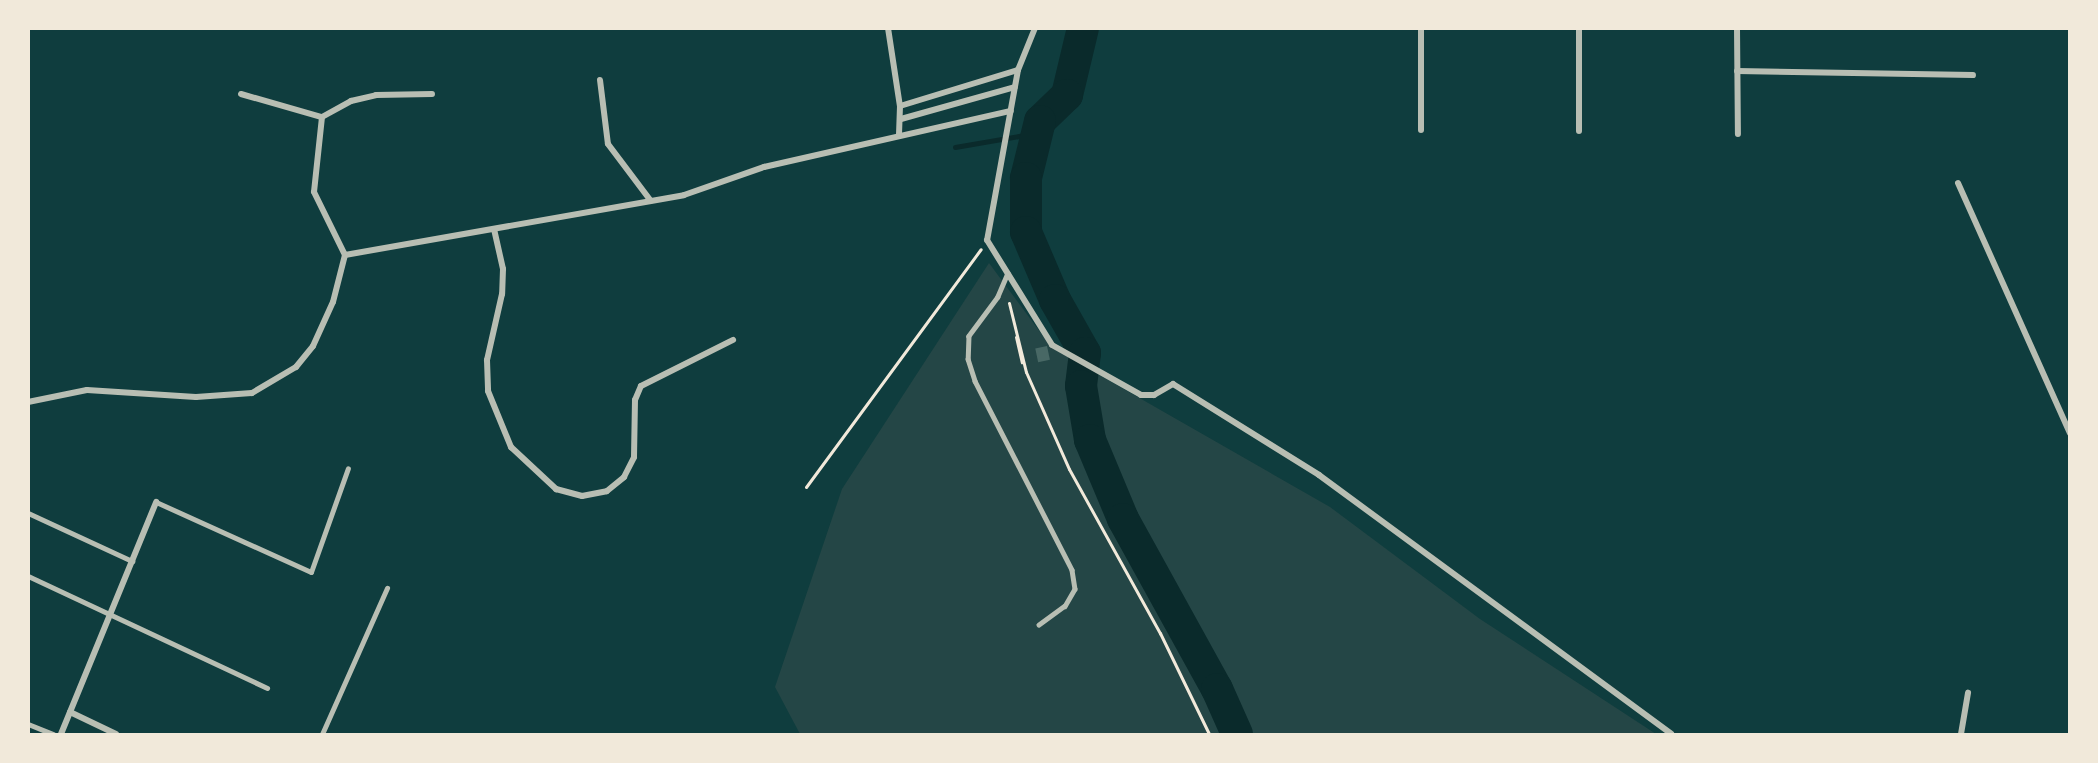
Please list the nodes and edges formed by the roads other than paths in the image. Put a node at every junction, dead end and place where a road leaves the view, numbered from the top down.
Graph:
1 (888, 28) edge
2 (1035, 28) edge
3 (1421, 28) edge
4 (1579, 28) edge
5 (1737, 28) edge
6 (1018, 70) junction
7 (1737, 71) junction
8 (1973, 75) dead end
9 (600, 80) dead end
10 (1015, 87) junction
11 (241, 94) dead end
12 (432, 94) dead end
13 (900, 106) junction
14 (1011, 111) junction
15 (322, 117) junction
16 (901, 119) junction
17 (1421, 130) dead end
18 (1579, 131) dead end
19 (899, 134) junction
20 (1738, 135) dead end
21 (1958, 183) dead end
22 (651, 201) junction
23 (494, 229) junction
24 (345, 255) junction
25 (1008, 273) junction
26 (733, 340) dead end
27 (28, 402) edge
28 (2070, 434) edge
29 (348, 468) dead end
30 (156, 502) joint
31 (28, 513) edge
32 (132, 561) junction
33 (28, 576) edge
34 (387, 588) dead end
35 (110, 614) junction
36 (1039, 625) dead end
37 (267, 688) dead end
38 (1968, 693) dead end
39 (70, 712) junction
40 (28, 724) edge
41 (53, 735) edge
42 (61, 735) edge
43 (116, 735) edge
44 (322, 735) edge
45 (1671, 735) edge
46 (1961, 735) edge

1 - 13 street
2 - 6 street
3 - 17 street
4 - 18 street
5 - 7 street
6 - 10 street
6 - 13 street
7 - 8 street
7 - 20 street
9 - 22 street
10 - 14 street
10 - 16 street
11 - 15 street
12 - 15 street
13 - 16 street
14 - 19 street
14 - 25 street
15 - 24 street
16 - 19 street
19 - 22 street
21 - 28 street
22 - 23 street
23 - 24 street
23 - 26 street
24 - 27 street
25 - 36 lane
25 - 45 street
29 - 30 street
30 - 32 street
31 - 32 street
32 - 35 street
33 - 35 street
34 - 44 street
35 - 37 street
35 - 39 street
38 - 46 street
39 - 42 street
39 - 43 street
40 - 41 street

